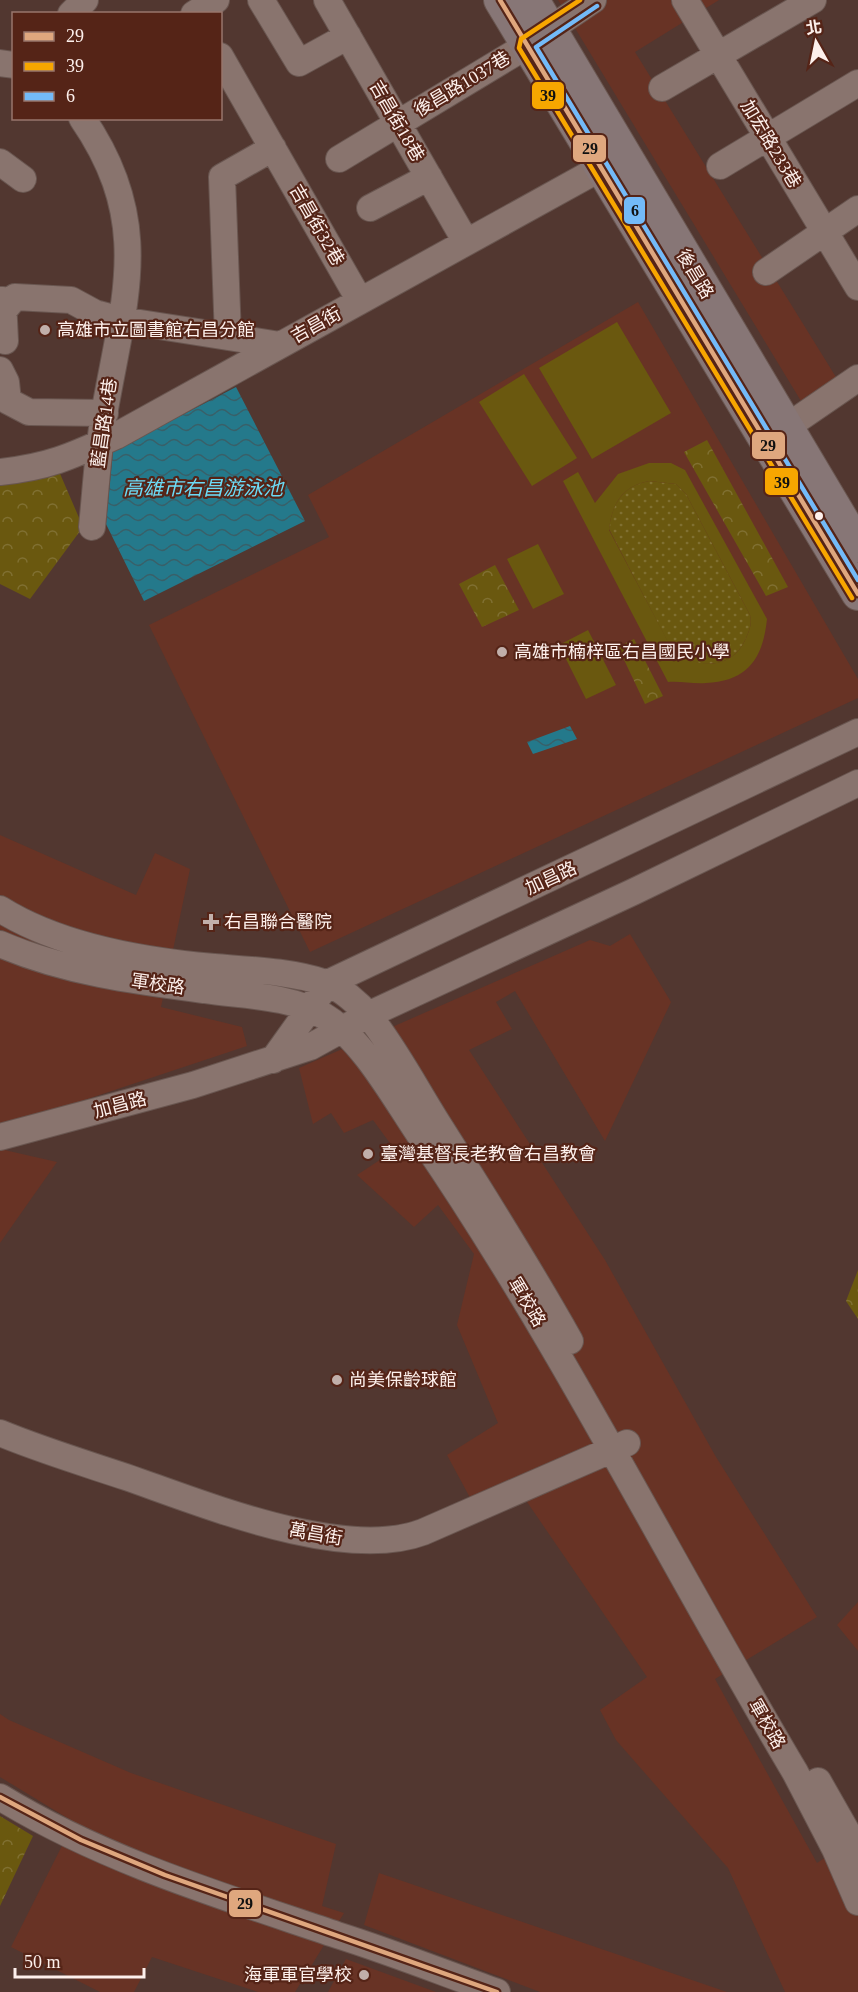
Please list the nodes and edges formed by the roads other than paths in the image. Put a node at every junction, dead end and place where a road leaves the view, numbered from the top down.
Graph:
1 (85, 0) edge
2 (261, 0) edge
3 (327, 0) edge
4 (500, 0) edge
5 (533, 0) edge
6 (593, 0) edge
7 (685, 0) edge
8 (813, 0) edge
9 (73, 12) edge
10 (348, 36) junction
11 (537, 37) junction
12 (718, 56) junction
13 (222, 59) edge
14 (858, 83) edge
15 (663, 88) dead end
16 (83, 120) edge
17 (398, 121) junction
18 (768, 137) junction
19 (273, 148) junction
20 (339, 159) dead end
21 (0, 162) edge
22 (612, 162) junction
23 (720, 165) dead end
24 (429, 177) junction
25 (23, 179) dead end
26 (370, 208) dead end
27 (858, 209) edge
28 (824, 232) junction
29 (466, 242) junction
30 (766, 272) dead end
31 (858, 288) edge
32 (0, 300) edge
33 (360, 301) junction
34 (0, 315) edge
35 (121, 320) junction
36 (228, 338) junction
37 (5, 341) dead end
38 (280, 345) junction
39 (0, 370) edge
40 (858, 378) edge
41 (105, 413) junction
42 (776, 434) junction
43 (99, 443) junction
44 (0, 472) edge
45 (92, 527) dead end
46 (858, 546) edge
47 (858, 594) edge
48 (858, 732) edge
49 (858, 783) edge
50 (0, 909) edge
51 (0, 944) edge
52 (328, 983) junction
53 (309, 1008) junction
54 (368, 1015) junction
55 (345, 1029) junction
56 (273, 1060) junction
57 (0, 1137) edge
58 (0, 1433) edge
59 (620, 1447) junction
60 (0, 1797) edge
61 (858, 1858) edge
62 (858, 1902) edge
63 (496, 1992) edge

1 - 9 street
2 - 10 street
3 - 10 street, 吉昌街18巷
4 - 11 main road, 後昌路
5 - 11 main road, 後昌路
6 - 11 street, 後昌路1037巷
7 - 12 street, 加宏路233巷
8 - 12 street
10 - 17 street, 吉昌街18巷
11 - 17 street, 後昌路1037巷
11 - 22 main road, 後昌路
12 - 15 street
12 - 18 street, 加宏路233巷
13 - 19 street, 吉昌街32巷
14 - 18 street
16 - 35 street, 藍昌路14巷
17 - 20 street, 後昌路1037巷
17 - 24 street, 吉昌街18巷
18 - 23 street
18 - 28 street, 加宏路233巷
19 - 33 street, 吉昌街32巷
19 - 36 street
21 - 25 street
22 - 29 street, 吉昌街
22 - 42 main road, 後昌路
24 - 26 street
24 - 29 street, 吉昌街18巷
27 - 28 street
28 - 30 street
28 - 31 street, 加宏路233巷
29 - 33 street, 吉昌街
32 - 37 street
33 - 38 street, 吉昌街
34 - 35 street
35 - 36 street
35 - 41 street, 藍昌路14巷
36 - 38 street
38 - 43 street, 吉昌街
39 - 41 street
40 - 42 street
41 - 43 street, 藍昌路14巷
42 - 46 main road, 後昌路
42 - 47 main road, 後昌路
43 - 44 street, 吉昌街
43 - 45 street, 藍昌路14巷
48 - 52 street, 加昌路
49 - 54 street, 加昌路
50 - 52 street, 軍校路
51 - 53 street, 軍校路
52 - 53 street, 加昌路
52 - 54 street, 軍校路
53 - 55 street, 軍校路
53 - 56 street, 加昌路
54 - 55 street, 加昌路
54 - 59 street, 軍校路
55 - 56 street, 加昌路
55 - 59 street, 軍校路
56 - 57 street, 加昌路
58 - 59 street, 萬昌街
59 - 61 street, 軍校路
59 - 62 street, 軍校路
60 - 63 street

